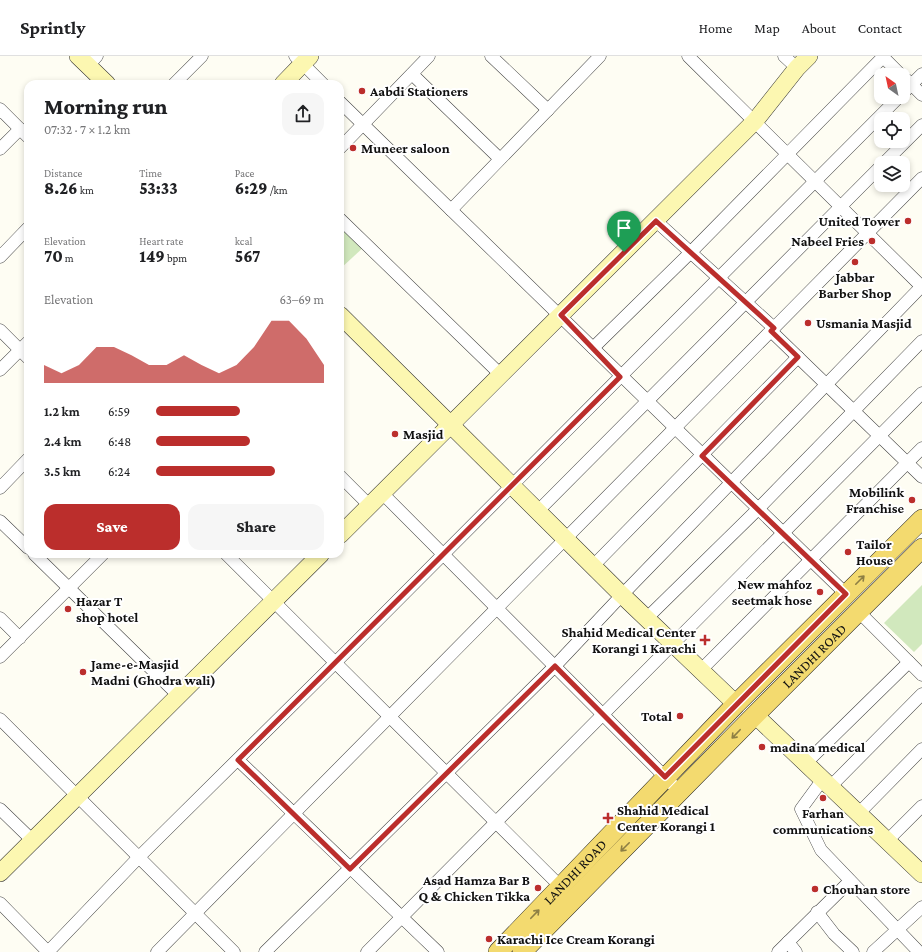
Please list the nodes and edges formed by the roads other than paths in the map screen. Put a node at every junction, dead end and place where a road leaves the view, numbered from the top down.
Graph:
1 (202, 56) edge
2 (429, 56) edge
3 (491, 56) edge
4 (688, 56) edge
5 (784, 56) edge
6 (809, 56) edge
7 (883, 56) edge
8 (594, 58) edge
9 (87, 59) edge
10 (302, 59) edge
11 (796, 68) junction
12 (893, 68) edge
13 (412, 74) junction
14 (922, 74) edge
15 (103, 80) edge
16 (178, 80) edge
17 (286, 80) edge
18 (320, 80) edge
19 (910, 80) edge
20 (910, 86) edge
21 (922, 95) edge
22 (892, 104) edge
23 (344, 106) edge
24 (0, 109) edge
25 (548, 110) junction
26 (755, 121) junction
27 (362, 124) junction
28 (922, 125) edge
29 (24, 133) edge
30 (344, 144) edge
31 (0, 149) edge
32 (788, 154) junction
33 (891, 156) edge
34 (500, 159) junction
35 (874, 173) edge
36 (922, 178) edge
37 (815, 181) junction
38 (841, 206) junction
39 (451, 210) junction
40 (656, 221) junction
41 (344, 224) edge
42 (24, 232) edge
43 (868, 233) junction
44 (690, 252) junction
45 (0, 257) edge
46 (719, 278) junction
47 (922, 286) edge
48 (746, 303) junction
49 (561, 315) junction
50 (344, 324) edge
51 (0, 330) edge
52 (772, 330) junction
53 (922, 342) edge
54 (593, 348) junction
55 (24, 349) edge
56 (24, 351) edge
57 (798, 357) junction
58 (0, 370) edge
59 (501, 375) junction
60 (620, 377) junction
61 (826, 384) junction
62 (922, 393) edge
63 (647, 402) junction
64 (854, 412) junction
65 (450, 425) junction
66 (674, 428) junction
67 (879, 436) junction
68 (922, 448) edge
69 (702, 456) junction
70 (24, 463) edge
71 (907, 463) junction
72 (922, 478) edge
73 (344, 480) edge
74 (730, 483) junction
75 (511, 486) junction
76 (0, 488) edge
77 (382, 493) junction
78 (370, 506) junction
79 (758, 509) junction
80 (537, 512) junction
81 (922, 518) edge
82 (0, 521) edge
83 (344, 531) edge
84 (782, 533) junction
85 (565, 539) junction
86 (24, 544) edge
87 (922, 548) edge
88 (444, 554) junction
89 (38, 558) edge
90 (99, 558) edge
91 (230, 558) edge
92 (317, 558) edge
93 (812, 561) junction
94 (593, 566) junction
95 (69, 588) junction
96 (846, 594) junction
97 (622, 595) junction
98 (274, 601) junction
99 (497, 608) junction
100 (858, 611) junction
101 (0, 618) edge
102 (646, 618) junction
103 (20, 638) junction
104 (673, 643) junction
105 (0, 657) edge
106 (336, 662) junction
107 (909, 662) junction
108 (555, 666) junction
109 (701, 670) junction
110 (922, 675) edge
111 (922, 694) edge
112 (179, 696) junction
113 (736, 704) junction
114 (602, 714) junction
115 (755, 715) junction
116 (390, 716) junction
117 (0, 719) edge
118 (922, 749) edge
119 (238, 760) junction
120 (806, 763) junction
121 (447, 773) junction
122 (665, 777) junction
123 (827, 783) junction
124 (680, 792) junction
125 (78, 796) junction
126 (922, 806) edge
127 (0, 809) edge
128 (860, 813) junction
129 (294, 815) junction
130 (497, 822) junction
131 (888, 840) junction
132 (33, 841) junction
133 (139, 857) junction
134 (919, 866) edge
135 (350, 869) junction
136 (0, 874) edge
137 (850, 881) junction
138 (561, 887) junction
139 (0, 903) edge
140 (922, 907) edge
141 (817, 912) junction
142 (196, 913) junction
143 (402, 917) junction
144 (897, 929) junction
145 (788, 942) junction
146 (48, 952) edge
147 (157, 952) edge
148 (234, 952) edge
149 (266, 952) edge
150 (367, 952) edge
151 (438, 952) edge
152 (498, 952) edge
153 (522, 952) edge
154 (778, 952) edge
155 (796, 952) edge
156 (853, 952) edge
157 (873, 952) edge
158 (919, 952) edge

1 - 16 street
2 - 13 street
3 - 25 street
4 - 26 street
5 - 11 street
6 - 11 street
7 - 12 street
7 - 32 street
8 - 25 street
9 - 15 street
10 - 17 street
10 - 18 street
11 - 26 street
13 - 27 street
13 - 34 street
14 - 19 street
20 - 21 street
22 - 37 street
23 - 27 street
24 - 29 street
25 - 34 street
26 - 32 street
26 - 40 street
27 - 30 street
27 - 39 street
28 - 33 street
29 - 31 street
32 - 37 street
32 - 44 street
34 - 39 street
35 - 38 street
36 - 43 street
37 - 38 street
37 - 46 street
38 - 43 street
38 - 48 street
39 - 49 street
40 - 44 street
40 - 49 street
41 - 59 street
42 - 45 street
43 - 47 street
43 - 52 street
44 - 46 street
44 - 54 street
46 - 48 street
46 - 60 street
47 - 61 street
48 - 52 street
48 - 63 street
49 - 54 street
49 - 59 street
50 - 65 street
51 - 55 street
52 - 57 street
52 - 66 street
53 - 64 street
54 - 60 street
56 - 58 street
57 - 61 street
57 - 69 street
59 - 65 street
60 - 63 street
60 - 75 street
61 - 64 street
61 - 74 street
62 - 67 street
63 - 66 street
63 - 80 street
64 - 67 street
64 - 79 street
65 - 75 street
65 - 77 street
66 - 69 street
66 - 85 street
67 - 71 street
67 - 84 street
68 - 71 street
69 - 74 street
69 - 94 street
70 - 76 street
71 - 72 street
71 - 93 street
73 - 78 street
74 - 79 street
74 - 97 street
75 - 80 street
75 - 88 street
77 - 78 street
77 - 88 street
78 - 83 street
79 - 84 street
79 - 102 street
80 - 85 street
96 -> 81 main road, LANDHI ROAD
82 - 86 street
84 - 93 street
84 - 104 street
85 - 94 street
85 - 99 street
87 - 100 main road, LANDHI ROAD
88 - 99 street
88 - 106 street
89 - 95 street
90 - 95 street
91 - 98 street
92 - 98 street
93 - 96 street
93 - 109 street
94 - 97 street
95 - 103 street
95 - 112 street
96 - 113 main road, LANDHI ROAD
97 - 102 street
97 - 108 street
98 - 106 street
98 - 112 street
99 - 108 street
99 - 116 street
100 - 107 street
100 - 115 main road, LANDHI ROAD
101 - 103 street
102 - 104 street
103 - 105 street
104 - 109 street
104 - 114 street
106 - 116 street
106 - 119 street
107 - 110 street
107 - 120 street
108 - 114 street
108 - 121 street
109 - 113 street
111 - 123 street
112 - 125 street
113 - 122 main road, LANDHI ROAD
114 - 122 street
114 - 130 street
115 - 120 street
115 -> 124 main road, LANDHI ROAD
116 - 121 street
116 - 129 street
117 - 125 street
118 - 128 street
119 - 129 street
119 - 133 street
120 - 123 street
121 - 130 street
121 - 135 street
122 - 124 street
122 - 138 main road, LANDHI ROAD
123 - 128 street
123 - 137 street
124 -> 153 main road, LANDHI ROAD
125 - 132 street
125 - 133 street
126 - 131 street
127 - 132 street
128 - 131 street
129 - 135 street
129 - 142 street
130 - 138 street
130 - 143 street
131 - 134 street
132 - 136 street
133 - 142 street
133 - 146 street
135 - 143 street
135 - 149 street
137 - 141 street
137 - 144 street
152 -> 138 main road, LANDHI ROAD
139 - 146 street
140 - 144 street
141 - 145 street
141 - 156 street
142 - 147 street
142 - 148 street
143 - 150 street
143 - 151 street
144 - 157 street
144 - 158 street
145 - 154 street
145 - 155 street

